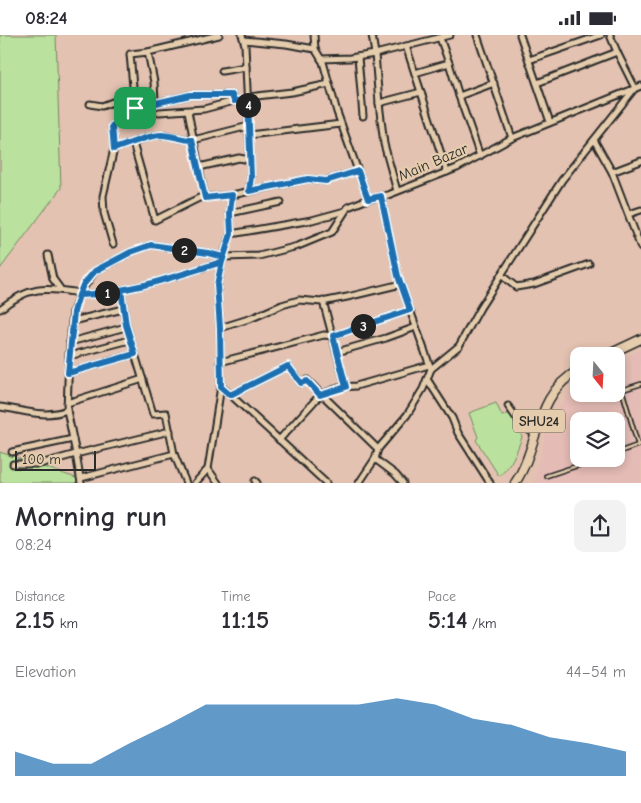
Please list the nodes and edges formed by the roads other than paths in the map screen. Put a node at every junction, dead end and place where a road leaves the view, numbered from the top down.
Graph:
1 (219, 35) edge
2 (314, 35) edge
3 (372, 35) edge
4 (450, 35) edge
5 (477, 35) edge
6 (520, 35) edge
7 (601, 35) edge
8 (610, 35) edge
9 (243, 38) edge
10 (440, 38) junction
11 (406, 46) junction
12 (315, 49) junction
13 (148, 52) junction
14 (616, 52) junction
15 (375, 54) junction
16 (358, 57) junction
17 (321, 59) junction
18 (529, 60) junction
19 (450, 63) junction
20 (246, 67) junction
21 (222, 71) dead end
22 (415, 73) junction
23 (494, 83) junction
24 (537, 83) junction
25 (329, 84) junction
26 (638, 87) edge
27 (133, 89) junction
28 (421, 92) junction
29 (459, 96) junction
30 (248, 98) junction
31 (234, 101) junction
32 (155, 102) junction
33 (90, 103) dead end
34 (379, 103) junction
35 (135, 108) junction
36 (188, 111) junction
37 (158, 112) dead end
38 (363, 116) dead end
39 (550, 122) junction
40 (341, 124) junction
41 (249, 126) junction
42 (250, 135) junction
43 (512, 139) junction
44 (192, 140) junction
45 (594, 140) junction
46 (133, 143) junction
47 (114, 149) junction
48 (480, 156) junction
49 (250, 160) junction
50 (641, 161) edge
51 (199, 167) junction
52 (358, 171) junction
53 (447, 172) junction
54 (612, 173) junction
55 (249, 191) junction
56 (397, 191) junction
57 (232, 195) junction
58 (381, 196) junction
59 (205, 198) junction
60 (368, 199) junction
61 (280, 201) dead end
62 (641, 210) edge
63 (346, 211) junction
64 (230, 213) junction
65 (629, 215) junction
66 (231, 234) junction
67 (113, 244) dead end
68 (641, 248) edge
69 (48, 255) dead end
70 (223, 260) junction
71 (589, 263) dead end
72 (501, 275) junction
73 (401, 285) junction
74 (61, 290) junction
75 (121, 290) junction
76 (80, 294) junction
77 (324, 301) junction
78 (0, 309) edge
79 (124, 309) junction
80 (410, 310) junction
81 (72, 321) junction
82 (126, 327) junction
83 (416, 327) junction
84 (220, 328) junction
85 (333, 336) junction
86 (130, 339) junction
87 (641, 339) edge
88 (70, 342) junction
89 (625, 347) edge
90 (337, 352) junction
91 (135, 354) junction
92 (69, 357) junction
93 (220, 362) junction
94 (430, 367) junction
95 (68, 373) junction
96 (570, 375) edge
97 (143, 379) junction
98 (427, 379) junction
99 (641, 384) edge
100 (221, 387) junction
101 (346, 387) junction
102 (625, 389) edge
103 (230, 395) junction
104 (320, 395) junction
105 (625, 399) edge
106 (67, 403) junction
107 (508, 405) dead end
108 (0, 407) edge
109 (67, 410) junction
110 (170, 431) junction
111 (535, 434) junction
112 (73, 439) junction
113 (279, 440) junction
114 (640, 445) edge
115 (378, 449) junction
116 (625, 450) edge
117 (12, 452) dead end
118 (76, 454) junction
119 (174, 454) junction
120 (375, 459) junction
121 (13, 464) dead end
122 (574, 467) edge
123 (208, 469) junction
124 (546, 476) dead end
125 (81, 480) edge
126 (186, 483) edge
127 (195, 483) edge
128 (218, 483) edge
129 (326, 483) edge
130 (359, 483) edge
131 (403, 483) edge
132 (490, 483) edge
133 (515, 483) edge

1 - 13 street
2 - 12 street
3 - 15 street
4 - 10 street
5 - 23 street
6 - 18 street
7 - 18 street
8 - 14 street
9 - 12 street
9 - 20 street
10 - 11 street
10 - 19 street
11 - 15 street
11 - 22 street
12 - 17 street
13 - 27 street
13 - 32 street
14 - 24 street
14 - 26 street
15 - 16 street
15 - 34 street
16 - 17 street
16 - 38 street
17 - 25 street
18 - 24 street
19 - 22 street
19 - 29 street
20 - 21 street
20 - 30 street
22 - 28 street
23 - 29 street
23 - 43 street
24 - 39 street
25 - 30 street
25 - 40 street
26 - 39 street, Main Bazar
26 - 45 street
27 - 33 street
27 - 35 street
28 - 34 street
28 - 53 street
29 - 48 street
30 - 31 street
30 - 41 street
31 - 32 street
31 - 36 street
32 - 35 street
34 - 56 street
35 - 47 street
36 - 37 street
36 - 44 street
39 - 43 street, Main Bazar
40 - 42 street
40 - 52 street
41 - 42 street
41 - 44 street
42 - 49 street
43 - 48 street, Main Bazar
44 - 46 street
44 - 51 street
45 - 54 street
45 - 72 street
46 - 47 street
46 - 59 street
47 - 67 street
48 - 53 street, Main Bazar
49 - 51 street
49 - 55 street
50 - 54 street
51 - 59 street
52 - 55 street
52 - 60 street
53 - 56 street, Main Bazar
54 - 65 street
55 - 57 street
56 - 58 street, Main Bazar
57 - 59 street
57 - 64 street
58 - 60 street, Main Bazar
58 - 73 street
60 - 63 street, Main Bazar
61 - 64 street
62 - 65 street
63 - 66 street
63 - 70 street, Main Bazar
64 - 66 street
65 - 68 street
66 - 70 street
69 - 74 street
70 - 75 street
70 - 76 street, Main Bazar
70 - 84 street
71 - 72 street
72 - 94 street
73 - 77 street
73 - 80 street
74 - 76 street
74 - 78 street
75 - 76 street
75 - 79 street
76 - 81 street, Main Bazar
77 - 84 street
77 - 85 street
79 - 81 street
79 - 82 street
80 - 83 street
80 - 85 street
81 - 88 street, Main Bazar
82 - 86 street
82 - 88 street
83 - 90 street
83 - 94 street
84 - 93 street
85 - 90 street
85 - 93 street
86 - 91 street
86 - 92 street
87 - 89 main road
88 - 92 street, Main Bazar
90 - 101 street
91 - 95 street
91 - 97 street
92 - 95 street, Main Bazar
93 - 100 street
94 - 98 street
94 - 101 street
95 - 106 street, Main Bazar
96 - 111 main road, SHU24
97 - 106 street
97 - 110 street
98 - 115 street
98 - 132 street
99 - 102 lane
100 - 103 street
100 - 123 street
101 - 104 street
103 - 104 street
103 - 113 street
104 - 113 street
104 - 115 street
105 - 114 lane
106 - 109 street, Main Bazar
107 - 111 street
108 - 109 street
109 - 112 street, Main Bazar
110 - 118 street
110 - 119 street
111 - 133 main road, SHU24
112 - 117 street
112 - 118 street, Main Bazar
113 - 129 street
114 - 116 lane
115 - 120 street
118 - 121 street
118 - 125 street, Main Bazar
119 - 125 street
119 - 126 street
120 - 130 street
120 - 131 street
122 - 124 lane
123 - 127 street
123 - 128 street

